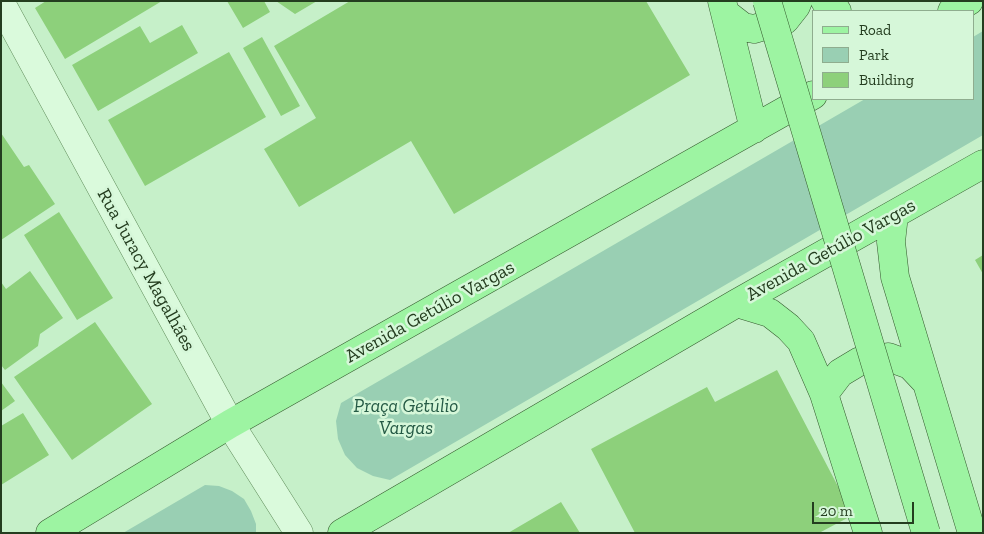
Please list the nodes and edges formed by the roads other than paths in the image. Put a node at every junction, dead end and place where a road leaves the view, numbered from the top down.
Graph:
1 (767, 1) edge
2 (798, 1) edge
3 (825, 1) edge
4 (969, 1) edge
5 (1, 3) edge
6 (723, 7) edge
7 (834, 10) edge
8 (954, 10) edge
9 (812, 96) edge
10 (754, 129) junction
11 (983, 164) edge
12 (894, 215) junction
13 (737, 303) junction
14 (926, 382) junction
15 (824, 394) junction
16 (230, 424) junction
17 (50, 533) edge
18 (299, 533) edge
19 (342, 533) edge
20 (868, 533) edge
21 (926, 533) edge
22 (972, 533) edge

1 - 21 main road, bridge
2 - 6 main road
3 - 7 main road
4 - 8 main road
5 - 16 street, Rua Juracy Magalhães
6 - 10 main road
9 - 10 main road, Avenida Getúlio Vargas
10 - 16 main road, Avenida Getúlio Vargas
11 - 12 main road, Avenida Getúlio Vargas
12 - 13 main road, Avenida Getúlio Vargas
12 - 14 main road
13 - 15 main road
13 - 19 main road, Avenida Getúlio Vargas
14 - 15 main road
14 - 22 main road
15 - 20 main road
16 - 17 main road, Avenida Getúlio Vargas
16 - 18 street, Rua Juracy Magalhães

